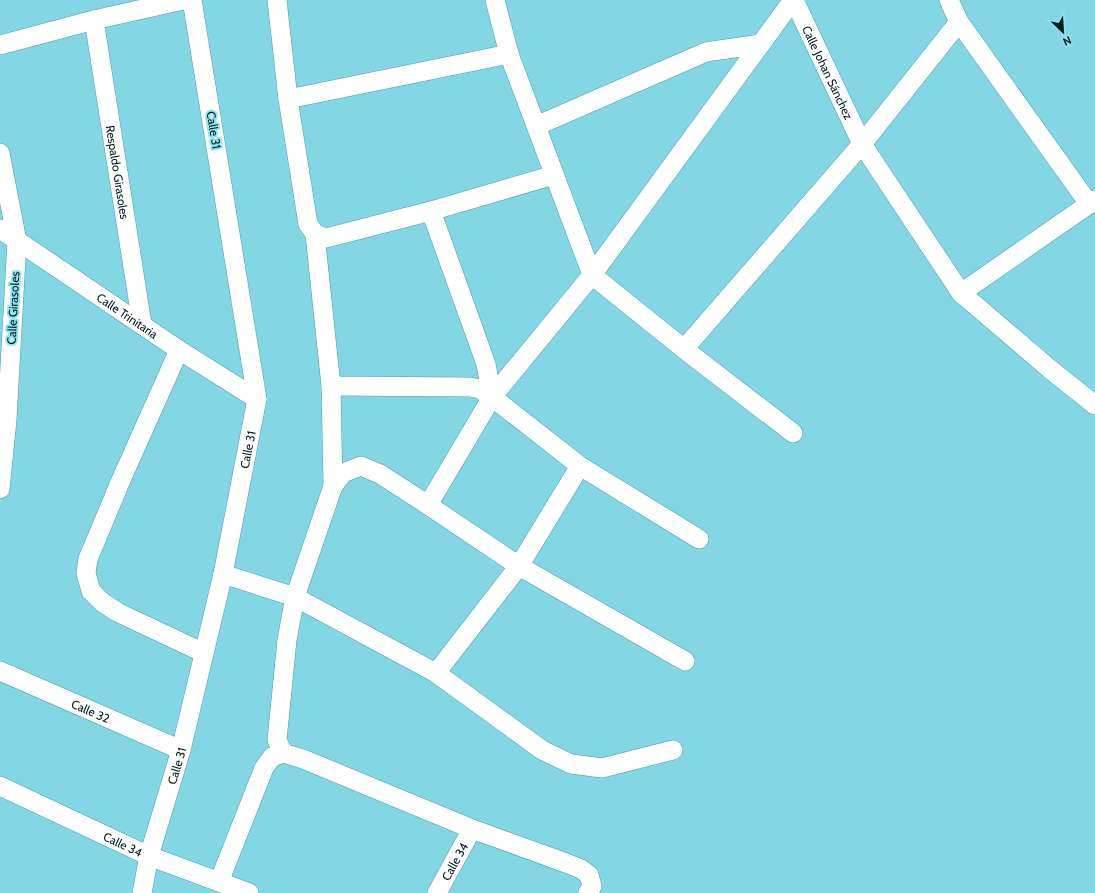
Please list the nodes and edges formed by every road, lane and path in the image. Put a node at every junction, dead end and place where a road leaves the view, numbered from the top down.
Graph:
1 (184, 0) edge
2 (192, 0) edge
3 (277, 0) edge
4 (495, 0) edge
5 (794, 0) edge
6 (949, 0) edge
7 (94, 20) junction
8 (959, 22) junction
9 (761, 44) junction
10 (0, 45) edge
11 (509, 54) junction
12 (288, 99) junction
13 (536, 126) junction
14 (862, 144) junction
15 (0, 153) edge
16 (554, 176) junction
17 (1092, 202) edge
18 (431, 211) junction
19 (0, 229) edge
20 (315, 234) junction
21 (17, 241) junction
22 (592, 275) junction
23 (961, 293) junction
24 (142, 324) junction
25 (684, 349) junction
26 (179, 350) junction
27 (331, 386) junction
28 (492, 397) junction
29 (257, 399) junction
30 (1095, 405) edge
31 (793, 433) dead end
32 (580, 466) junction
33 (333, 486) junction
34 (0, 489) edge
35 (428, 505) junction
36 (699, 539) dead end
37 (519, 566) junction
38 (223, 574) junction
39 (295, 597) junction
40 (204, 653) junction
41 (685, 661) dead end
42 (0, 671) edge
43 (436, 673) junction
44 (181, 750) junction
45 (673, 750) dead end
46 (283, 754) junction
47 (0, 786) edge
48 (472, 829) junction
49 (149, 856) junction
50 (219, 882) junction
51 (142, 893) edge
52 (249, 893) edge
53 (437, 893) edge
54 (588, 893) edge

1 - 7 street
2 - 29 street, Calle 31
3 - 12 street
4 - 11 street
5 - 9 street
5 - 14 street, Calle Johan Sánchez
6 - 8 street
7 - 10 street
7 - 24 street, Respaldo Girasoles
8 - 14 street
8 - 17 street
9 - 13 street
9 - 22 street
11 - 12 street
11 - 13 street
12 - 20 street
13 - 16 street
14 - 23 street, Calle Johan Sánchez
14 - 25 street
15 - 21 street, Calle Girasoles
16 - 18 street
16 - 22 street
17 - 23 street
18 - 20 street
18 - 28 street
19 - 21 street, Calle Trinitaria
20 - 27 street
21 - 24 street, Calle Trinitaria
21 - 34 street, Calle Girasoles
22 - 25 street
22 - 28 street
23 - 30 street, Calle Johan Sánchez
24 - 26 street, Calle Trinitaria
25 - 31 street
26 - 29 street, Calle Trinitaria
26 - 40 street
27 - 28 street
27 - 33 street
28 - 32 street
28 - 35 street
29 - 38 street, Calle 31
32 - 36 street
32 - 37 street
33 - 35 street
33 - 39 street
35 - 37 street
37 - 41 street
37 - 43 street
38 - 39 street
38 - 40 street, Calle 31
39 - 43 street
39 - 46 street
40 - 44 street, Calle 31
42 - 44 street, Calle 32
43 - 45 street
44 - 49 street, Calle 31
46 - 48 street
46 - 50 street
47 - 49 street, Calle 34
48 - 53 street, Calle 34
48 - 54 street
49 - 50 street, Calle 34
49 - 51 street, Calle 31
50 - 52 street, Calle 34

